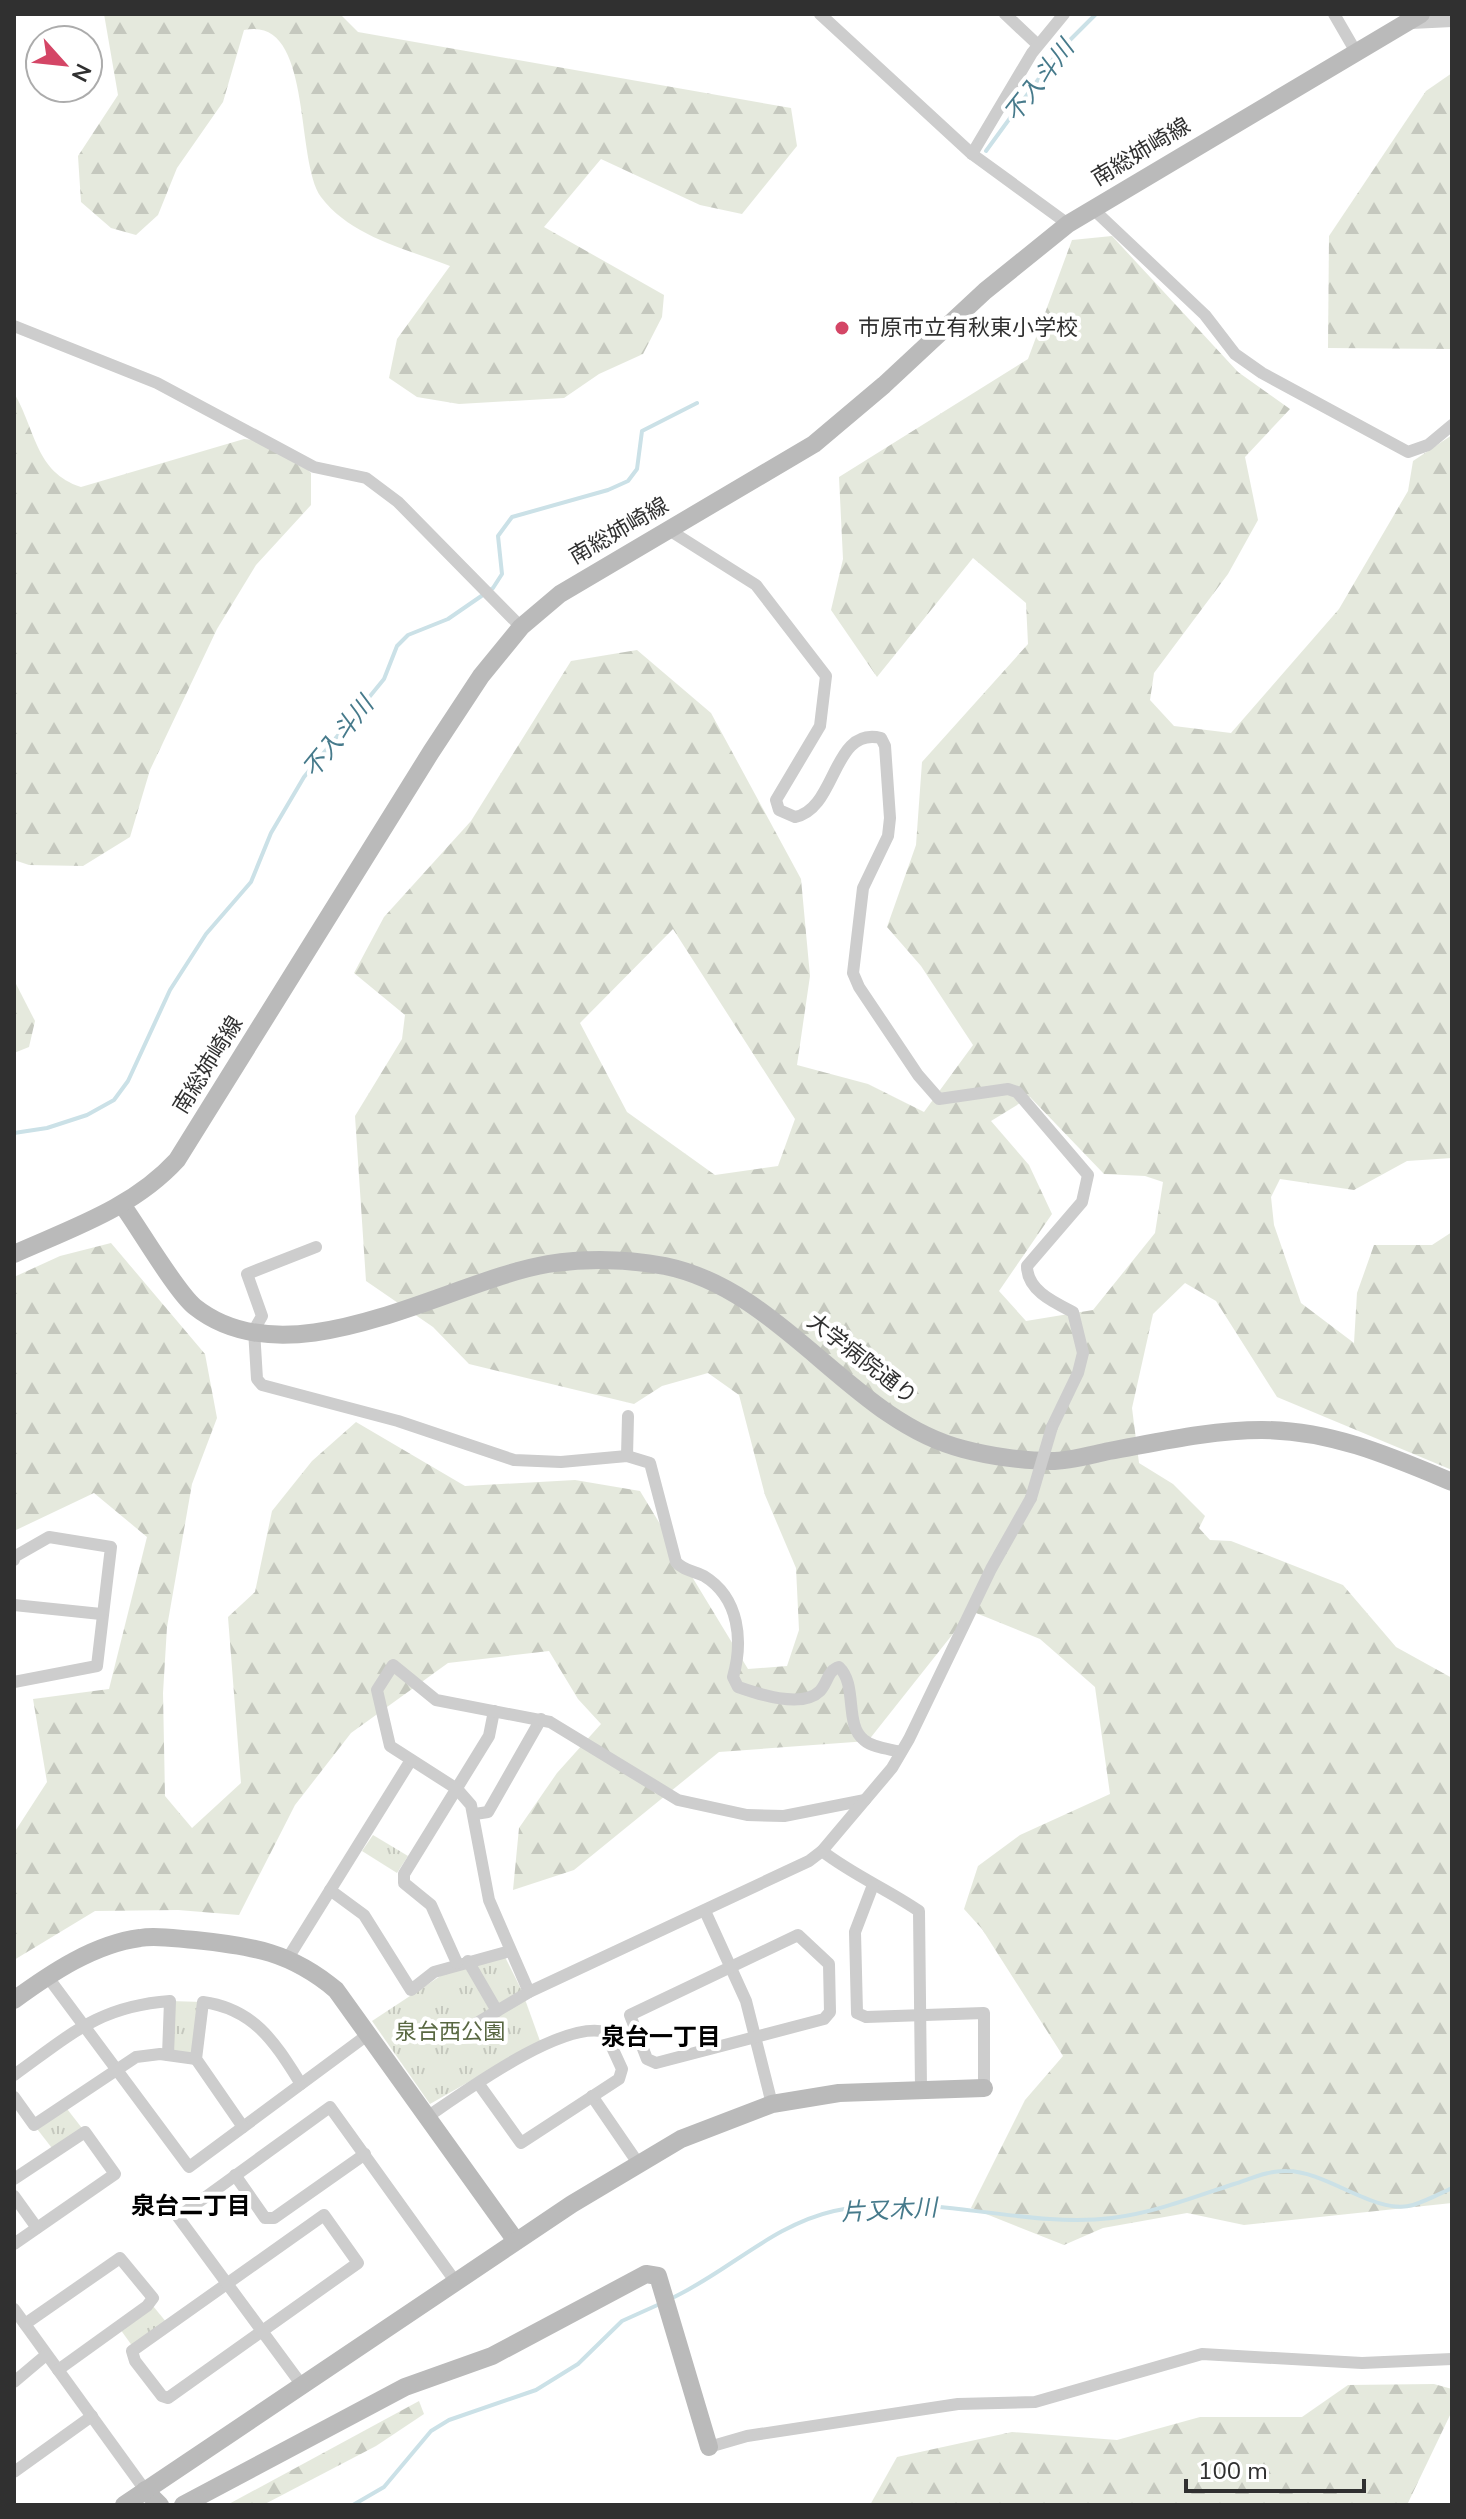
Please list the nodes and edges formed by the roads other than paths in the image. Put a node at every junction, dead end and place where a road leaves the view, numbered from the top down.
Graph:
1 (1005, 14) edge
2 (1064, 14) edge
3 (1334, 14) edge
4 (824, 15) edge
5 (1413, 19) edge
6 (1452, 21) edge
7 (1038, 45) junction
8 (1356, 52) junction
9 (972, 154) junction
10 (1093, 209) junction
11 (1068, 224) junction
12 (14, 326) edge
13 (1452, 425) edge
14 (669, 530) junction
15 (521, 627) junction
16 (123, 1206) junction
17 (316, 1247) dead end
18 (14, 1254) edge
19 (254, 1330) junction
20 (628, 1416) dead end
21 (627, 1456) junction
22 (1452, 1482) edge
23 (14, 1560) edge
24 (14, 1605) edge
25 (101, 1614) junction
26 (14, 1682) edge
27 (494, 1711) junction
28 (541, 1719) junction
29 (901, 1752) junction
30 (411, 1760) junction
31 (457, 1789) junction
32 (865, 1800) junction
33 (475, 1814) junction
34 (822, 1851) junction
35 (873, 1885) junction
36 (330, 1890) junction
37 (705, 1911) junction
38 (510, 1951) junction
39 (288, 1958) junction
40 (463, 1962) junction
41 (732, 1966) junction
42 (47, 1976) junction
43 (529, 1992) junction
44 (14, 2000) edge
45 (497, 2011) junction
46 (920, 2015) junction
47 (83, 2025) junction
48 (462, 2032) dead end
49 (366, 2036) junction
50 (756, 2036) junction
51 (168, 2055) junction
52 (196, 2059) junction
53 (115, 2068) junction
54 (14, 2075) edge
55 (478, 2083) junction
56 (301, 2084) junction
57 (921, 2088) junction
58 (984, 2088) joint
59 (592, 2096) junction
60 (14, 2097) edge
61 (772, 2104) junction
62 (427, 2117) junction
63 (243, 2127) junction
64 (365, 2154) junction
65 (638, 2163) junction
66 (235, 2175) junction
67 (14, 2179) edge
68 (14, 2196) edge
69 (37, 2228) junction
70 (516, 2241) junction
71 (14, 2244) edge
72 (455, 2281) junction
73 (227, 2284) junction
74 (14, 2309) edge
75 (25, 2324) junction
76 (263, 2332) junction
77 (46, 2355) junction
78 (1452, 2359) edge
79 (58, 2370) junction
80 (14, 2382) edge
81 (301, 2384) junction
82 (92, 2416) junction
83 (709, 2447) joint
84 (14, 2472) edge
85 (145, 2490) junction
86 (124, 2505) edge
87 (160, 2505) edge
88 (183, 2505) edge

1 - 7 street
2 - 7 street
3 - 8 street
4 - 9 street
5 - 6 street
5 - 8 street, 南総姉崎線
7 - 9 street
8 - 10 street, 南総姉崎線
9 - 11 street
10 - 11 street, 南総姉崎線
10 - 13 street
11 - 14 street, 南総姉崎線
12 - 15 street
14 - 15 street, 南総姉崎線
14 - 29 street, bridge
15 - 16 street, 南総姉崎線
16 - 18 street, 南総姉崎線
16 - 19 street, 大学病院通り
17 - 19 street
19 - 21 street
19 - 22 street, 大学病院通り
20 - 21 street
21 - 29 street
23 - 25 street
24 - 25 street
25 - 26 street
27 - 28 street
27 - 30 street
27 - 31 street
28 - 32 street
28 - 33 street
29 - 32 street
30 - 31 street
30 - 36 street
31 - 33 street
31 - 40 street
32 - 34 street
33 - 38 street
34 - 35 street
34 - 37 street
35 - 46 street
35 - 46 street
36 - 39 street
36 - 40 street
37 - 41 street
37 - 43 street
38 - 40 street
38 - 43 street
39 - 42 street
39 - 49 street
40 - 45 street
41 - 50 street
41 - 50 street
41 - 50 street
42 - 44 street
42 - 47 street
43 - 45 street
45 - 48 street
46 - 57 street
46 - 58 street
47 - 51 street
47 - 53 street
47 - 54 street
49 - 56 street
49 - 62 street
50 - 61 street
51 - 52 street
51 - 53 street
52 - 56 street
52 - 63 street
53 - 60 street
53 - 63 street
55 - 59 street
55 - 59 street
55 - 62 street
56 - 63 street
57 - 58 street
57 - 61 street
59 - 65 street
61 - 65 street
62 - 70 street
64 - 66 street
64 - 66 street
64 - 72 street
65 - 70 street
66 - 73 street
67 - 69 street
68 - 69 street
69 - 71 street
70 - 72 street
72 - 81 street
73 - 76 street
73 - 76 street
73 - 76 street
74 - 75 street
75 - 77 street
75 - 79 street
76 - 81 street
77 - 79 street
77 - 80 street
78 - 83 street
79 - 82 street
81 - 85 street
82 - 84 street
82 - 85 street
83 - 88 street
85 - 86 street
85 - 87 street

